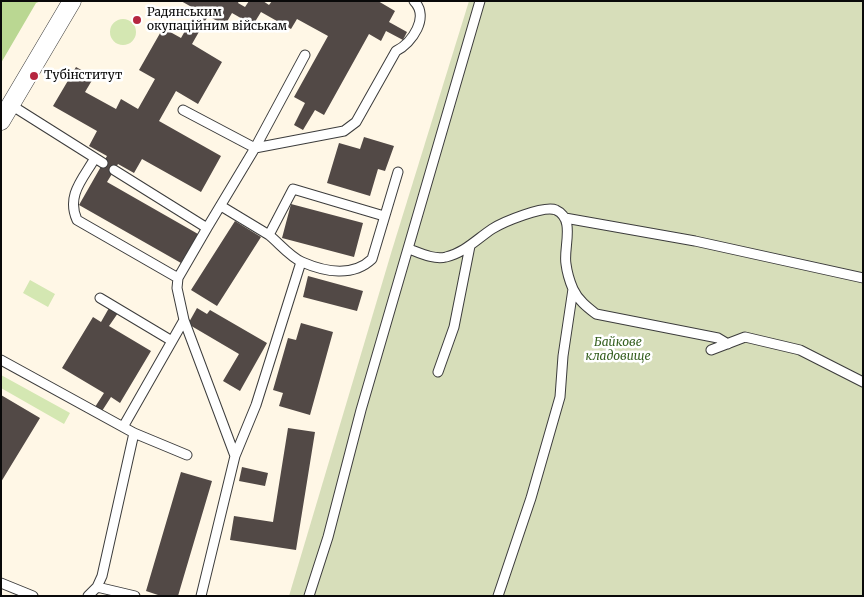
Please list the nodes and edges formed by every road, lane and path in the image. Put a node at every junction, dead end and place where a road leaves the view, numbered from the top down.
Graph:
1 (72, 1) edge
2 (414, 1) edge
3 (480, 1) edge
4 (305, 55) dead end
5 (11, 105) junction
6 (183, 110) dead end
7 (1, 121) edge
8 (255, 148) junction
9 (114, 170) dead end
10 (398, 172) dead end
11 (220, 206) junction
12 (384, 216) junction
13 (565, 218) junction
14 (207, 228) junction
15 (269, 235) junction
16 (470, 246) junction
17 (409, 249) junction
18 (301, 262) junction
19 (178, 278) junction
20 (863, 278) edge
21 (573, 289) junction
22 (100, 298) dead end
23 (184, 320) junction
24 (172, 341) junction
25 (728, 344) junction
26 (711, 350) dead end
27 (1, 360) edge
28 (438, 372) dead end
29 (863, 382) edge
30 (123, 427) junction
31 (134, 433) junction
32 (186, 455) dead end
33 (235, 456) junction
34 (1, 583) edge
35 (97, 587) junction
36 (32, 596) edge
37 (88, 596) edge
38 (136, 596) edge
39 (201, 596) edge
40 (309, 596) edge
41 (498, 596) edge

1 - 5 street
2 - 8 lane
3 - 17 lane
4 - 8 lane
5 - 7 street
5 - 19 lane
6 - 8 lane
8 - 11 lane
9 - 14 lane
10 - 12 lane
11 - 14 lane
11 - 15 lane
12 - 15 lane
12 - 18 lane
13 - 16 lane
13 - 20 lane
13 - 21 lane
14 - 19 lane
15 - 18 lane
16 - 17 lane
16 - 28 lane
17 - 40 lane
18 - 33 lane
19 - 23 lane
21 - 25 lane
21 - 41 lane
22 - 24 lane
23 - 24 lane
23 - 33 lane
24 - 30 lane
25 - 26 lane
25 - 29 lane
27 - 30 lane
30 - 31 lane
31 - 32 lane
31 - 35 lane
33 - 39 lane
34 - 36 lane
35 - 37 lane
35 - 38 lane

